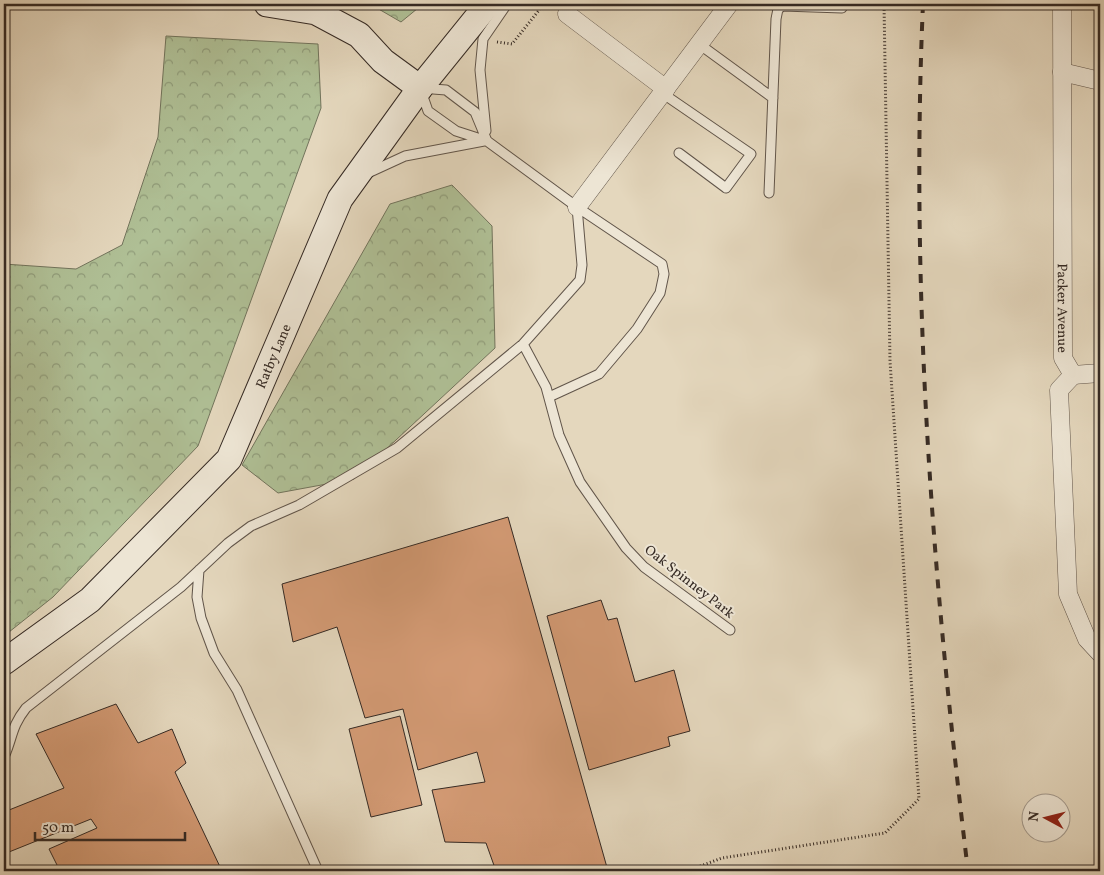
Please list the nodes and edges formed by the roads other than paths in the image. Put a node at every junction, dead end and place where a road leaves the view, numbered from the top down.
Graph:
1 (267, 4) edge
2 (488, 4) edge
3 (507, 4) edge
4 (1062, 4) edge
5 (723, 6) edge
6 (842, 8) dead end
7 (567, 14) dead end
8 (699, 44) junction
9 (1062, 72) junction
10 (1100, 81) edge
11 (420, 88) junction
12 (664, 91) junction
13 (773, 98) junction
14 (487, 141) junction
15 (678, 154) dead end
16 (354, 179) junction
17 (770, 194) dead end
18 (577, 207) junction
19 (523, 344) junction
20 (1100, 374) edge
21 (1073, 375) junction
22 (549, 397) junction
23 (199, 570) junction
24 (730, 630) dead end
25 (1100, 653) edge
26 (4, 662) edge
27 (4, 758) edge
28 (318, 871) edge

1 - 11 main road
2 - 11 main road, Ratby Lane
3 - 14 lane
4 - 9 street, Packer Avenue
5 - 8 street
6 - 13 lane
7 - 12 street
8 - 12 street
8 - 13 lane
9 - 10 street
9 - 21 street, Packer Avenue
11 - 14 lane
11 - 14 lane
11 - 16 main road, Ratby Lane
12 - 15 lane
12 - 18 street
13 - 17 lane
14 - 16 lane
14 - 18 lane
16 - 26 main road, Ratby Lane
18 - 19 lane
18 - 22 lane
19 - 22 lane, Oak Spinney Park
19 - 23 lane
20 - 21 street
21 - 25 street
22 - 24 lane, Oak Spinney Park
23 - 27 lane
23 - 28 lane

